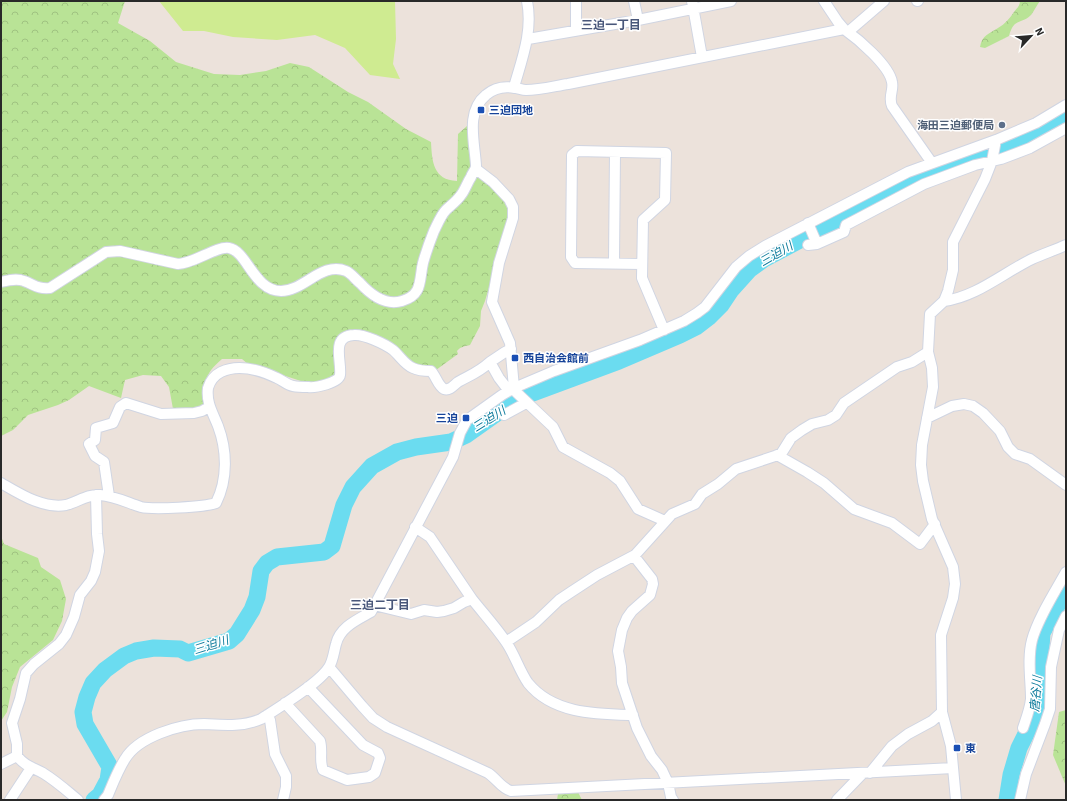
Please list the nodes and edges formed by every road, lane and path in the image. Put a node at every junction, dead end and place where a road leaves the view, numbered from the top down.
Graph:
1 (527, 1) edge
2 (576, 1) edge
3 (634, 1) edge
4 (731, 1) edge
5 (824, 1) edge
6 (884, 1) edge
7 (692, 5) edge
8 (638, 20) junction
9 (846, 30) junction
10 (576, 31) junction
11 (528, 39) junction
12 (702, 57) junction
13 (514, 87) junction
14 (1066, 105) edge
15 (1066, 128) edge
16 (996, 142) junction
17 (615, 152) junction
18 (993, 160) junction
19 (932, 163) junction
20 (476, 168) junction
21 (809, 225) junction
22 (1066, 245) edge
23 (614, 264) junction
24 (642, 264) junction
25 (1, 282) edge
26 (944, 302) junction
27 (664, 330) junction
28 (511, 349) junction
29 (928, 352) junction
30 (490, 362) junction
31 (513, 390) junction
32 (526, 403) junction
33 (209, 407) junction
34 (504, 415) dead end
35 (927, 418) junction
36 (777, 455) junction
37 (1, 483) edge
38 (1066, 485) edge
39 (96, 495) junction
40 (109, 496) junction
41 (665, 521) junction
42 (935, 524) junction
43 (415, 527) junction
44 (634, 556) junction
45 (1066, 572) edge
46 (472, 599) junction
47 (374, 605) junction
48 (1066, 616) edge
49 (506, 642) junction
50 (329, 667) junction
51 (308, 687) junction
52 (285, 703) junction
53 (942, 712) junction
54 (267, 715) junction
55 (632, 715) junction
56 (1022, 728) dead end
57 (17, 756) junction
58 (1, 764) edge
59 (31, 768) junction
60 (953, 768) junction
61 (867, 773) junction
62 (668, 783) junction
63 (10, 800) edge
64 (78, 800) edge
65 (104, 800) edge
66 (283, 800) edge
67 (673, 800) edge
68 (837, 800) edge
69 (956, 800) edge
70 (1020, 800) edge

1 - 11 street
2 - 10 street
3 - 8 street
4 - 7 street
5 - 9 street
6 - 9 street
7 - 8 street
7 - 12 street
8 - 10 street
9 - 12 street
9 - 19 street
10 - 11 street
11 - 13 street
12 - 13 street
13 - 20 street
14 - 16 street
15 - 18 street
16 - 18 street
16 - 19 street
17 - 23 street
17 - 23 street
17 - 24 street
18 - 21 street
18 - 26 street
19 - 21 street
20 - 25 street
20 - 28 street
21 - 27 street
22 - 26 street
23 - 24 street
24 - 27 street
26 - 29 street
27 - 31 street
28 - 30 street
28 - 31 street
29 - 35 street
29 - 36 street
30 - 31 street
30 - 33 street
31 - 32 street
31 - 43 street
32 - 34 street
32 - 41 street
33 - 40 street
33 - 40 street
35 - 38 street
35 - 42 street
36 - 41 street
36 - 42 street
37 - 39 street
39 - 40 street
39 - 57 street
41 - 44 street
42 - 53 street
43 - 46 street
43 - 47 street
44 - 49 street
44 - 55 street
45 - 56 street
46 - 47 street
46 - 49 street
47 - 50 street
48 - 70 street
49 - 55 street
50 - 51 street
50 - 62 street
51 - 52 street
51 - 52 street
52 - 54 street
53 - 60 street
53 - 61 street
54 - 65 street
54 - 66 street
55 - 62 street
57 - 58 street
57 - 59 street
59 - 63 street
59 - 64 street
60 - 61 street
60 - 69 street
61 - 62 street
61 - 68 street
62 - 67 street

